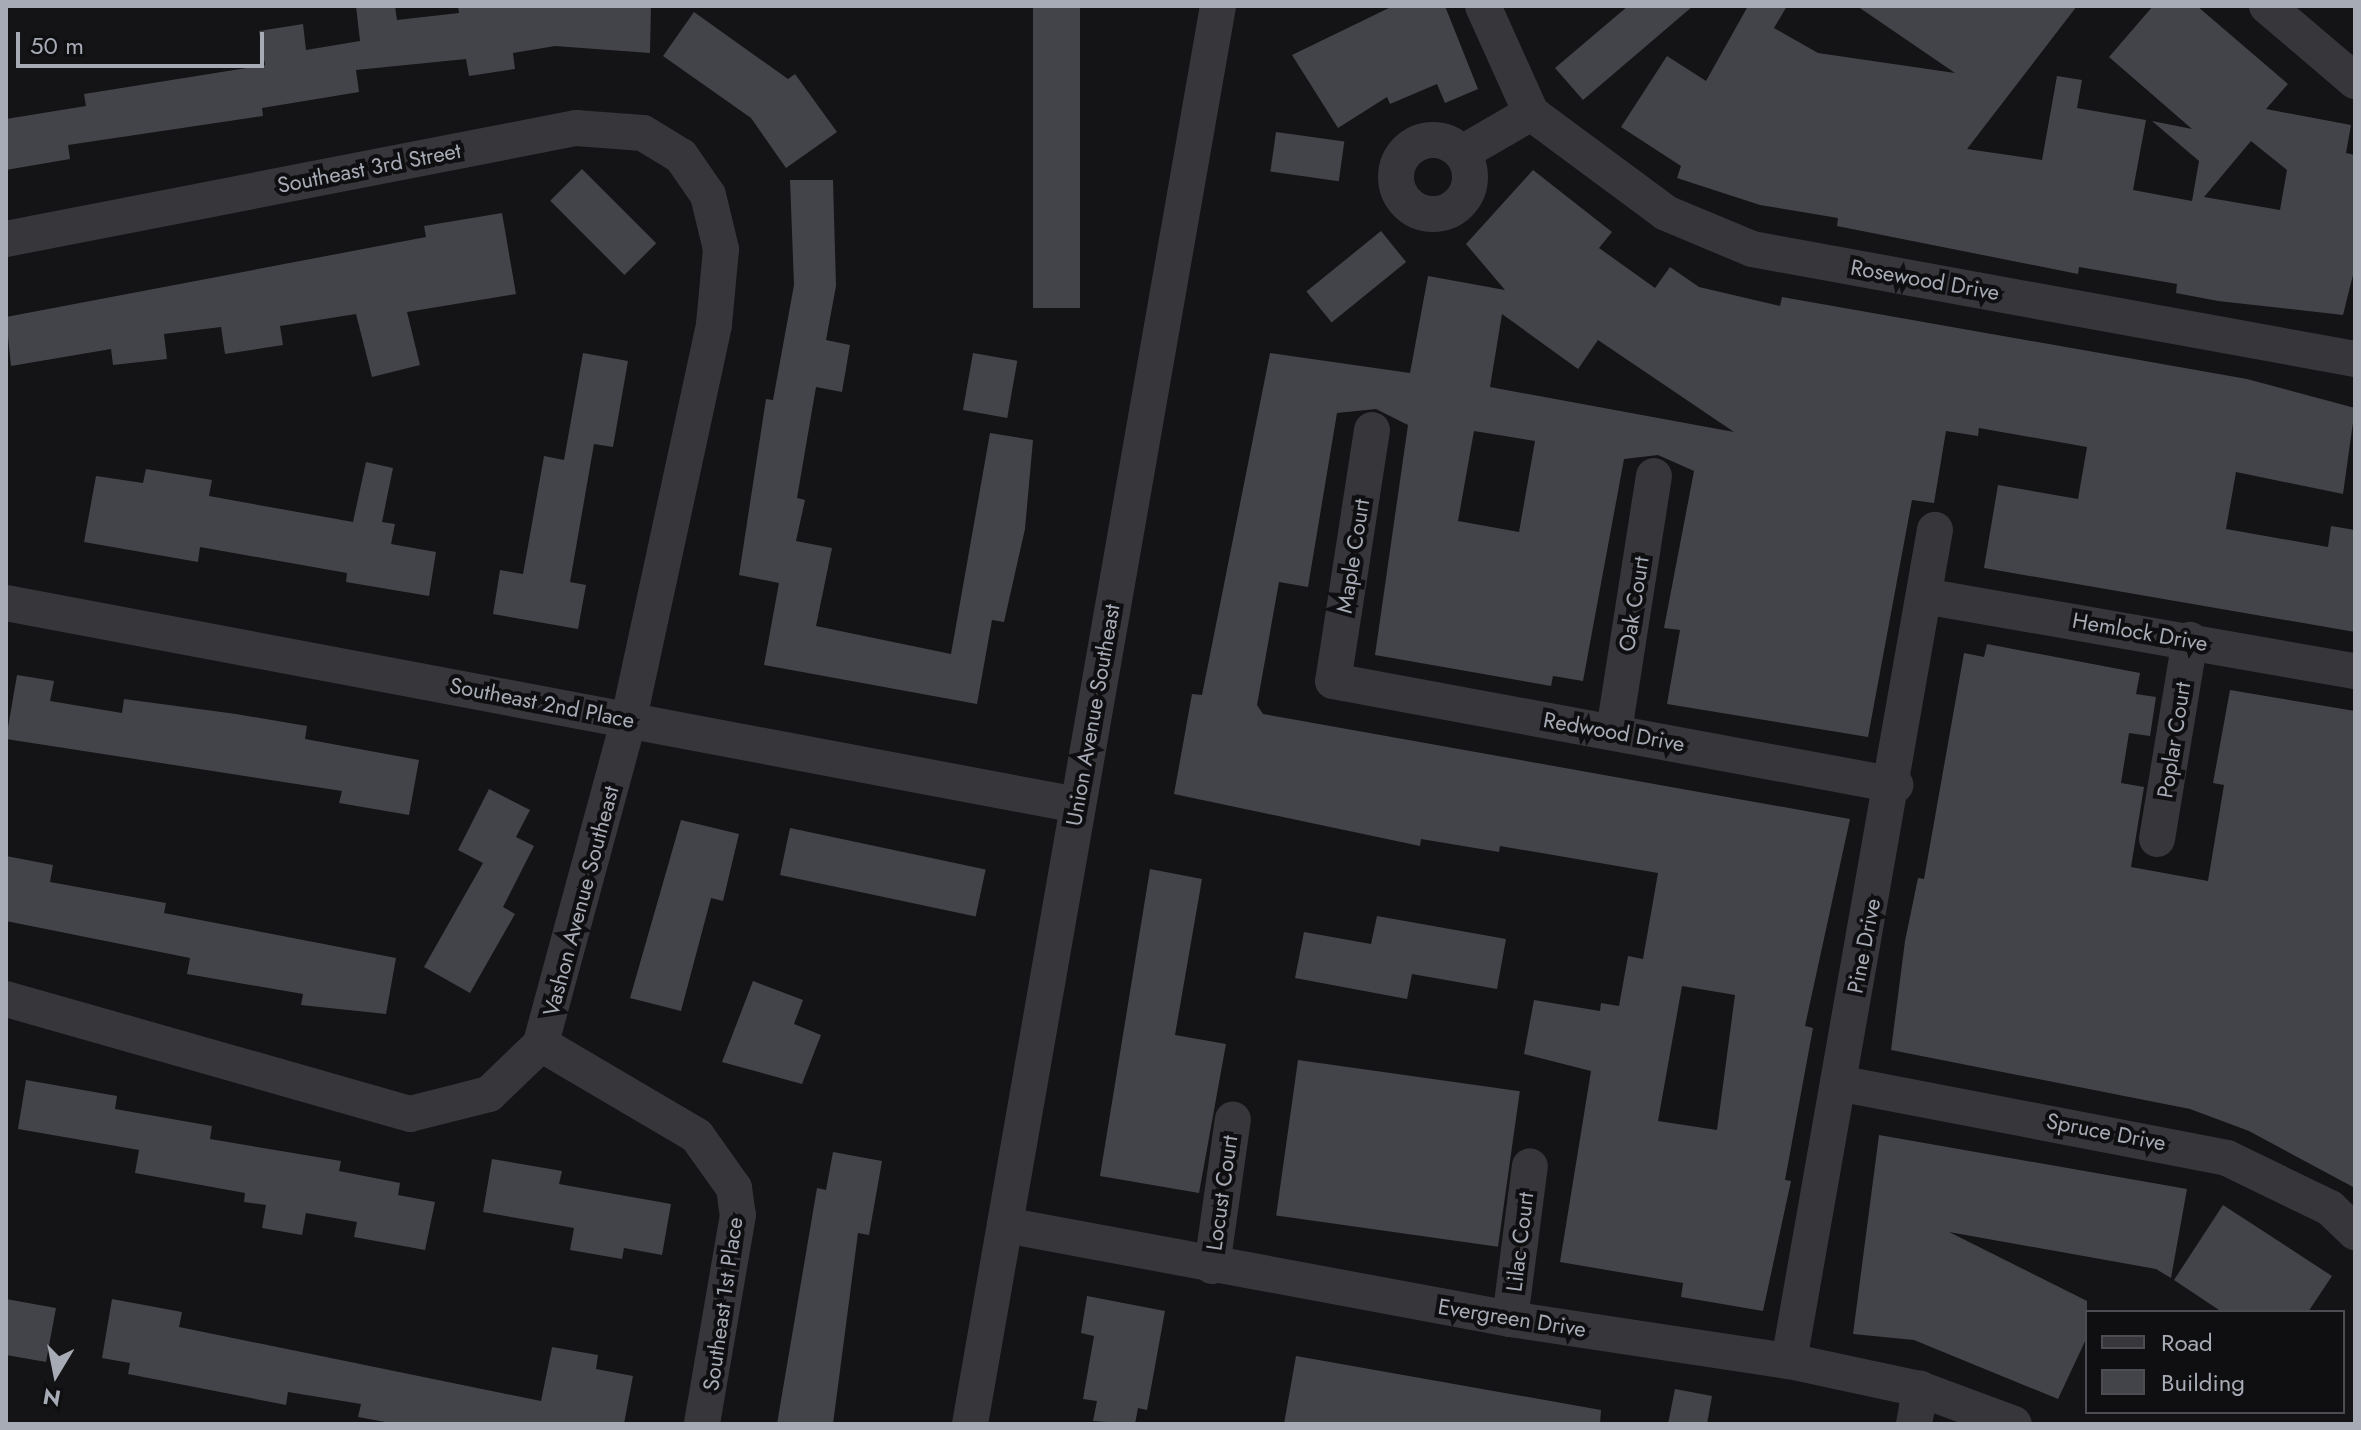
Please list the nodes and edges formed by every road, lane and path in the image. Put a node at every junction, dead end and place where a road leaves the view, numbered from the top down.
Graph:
1 (1218, 6) edge
2 (1483, 6) edge
3 (2267, 6) edge
4 (2355, 81) edge
5 (1531, 113) junction
6 (1462, 153) dead end
7 (708, 195) joint
8 (6, 239) edge
9 (2355, 359) edge
10 (1372, 430) dead end
11 (1654, 476) dead end
12 (1935, 530) dead end
13 (1924, 596) junction
14 (6, 603) edge
15 (2190, 640) junction
16 (2355, 671) edge
17 (1333, 681) joint
18 (629, 719) junction
19 (1614, 731) junction
20 (1895, 785) junction
21 (1077, 805) junction
22 (2157, 839) dead end
23 (6, 999) edge
24 (541, 1044) junction
25 (1838, 1083) junction
26 (1233, 1119) dead end
27 (1530, 1166) dead end
28 (1005, 1225) junction
29 (2355, 1232) edge
30 (1212, 1266) junction
31 (1510, 1319) junction
32 (1789, 1361) junction
33 (1920, 1389) junction
34 (702, 1424) edge
35 (970, 1424) edge
36 (1914, 1424) edge
37 (2014, 1424) edge

1 - 21 street, Union Avenue Southeast
2 - 5 street
3 - 4 street
5 - 6 street
5 - 9 street, Rosewood Drive
7 - 8 street, Southeast 3rd Street
7 - 18 street, Vashon Avenue Southeast
10 - 17 street, Maple Court
11 - 19 street, Oak Court
12 - 13 street, Pine Drive
13 - 15 street, Hemlock Drive
13 - 20 street, Pine Drive
14 - 18 street, Southeast 2nd Place
15 - 16 street, Hemlock Drive
15 - 22 street, Poplar Court
17 - 19 street, Redwood Drive
18 - 21 street, Southeast 2nd Place
18 - 24 street, Vashon Avenue Southeast
19 - 20 street, Redwood Drive
20 - 25 street, Pine Drive
21 - 28 street, Union Avenue Southeast
23 - 24 street, Vashon Avenue Southeast
24 - 34 street, Southeast 1st Place
25 - 29 street, Spruce Drive
25 - 32 street, Pine Drive
26 - 30 street, Locust Court
27 - 31 street, Lilac Court
28 - 30 street, Evergreen Drive
28 - 35 street, Union Avenue Southeast
30 - 31 street, Evergreen Drive
31 - 32 street, Evergreen Drive
32 - 33 street, Evergreen Drive
33 - 36 street
33 - 37 street, Evergreen Drive

